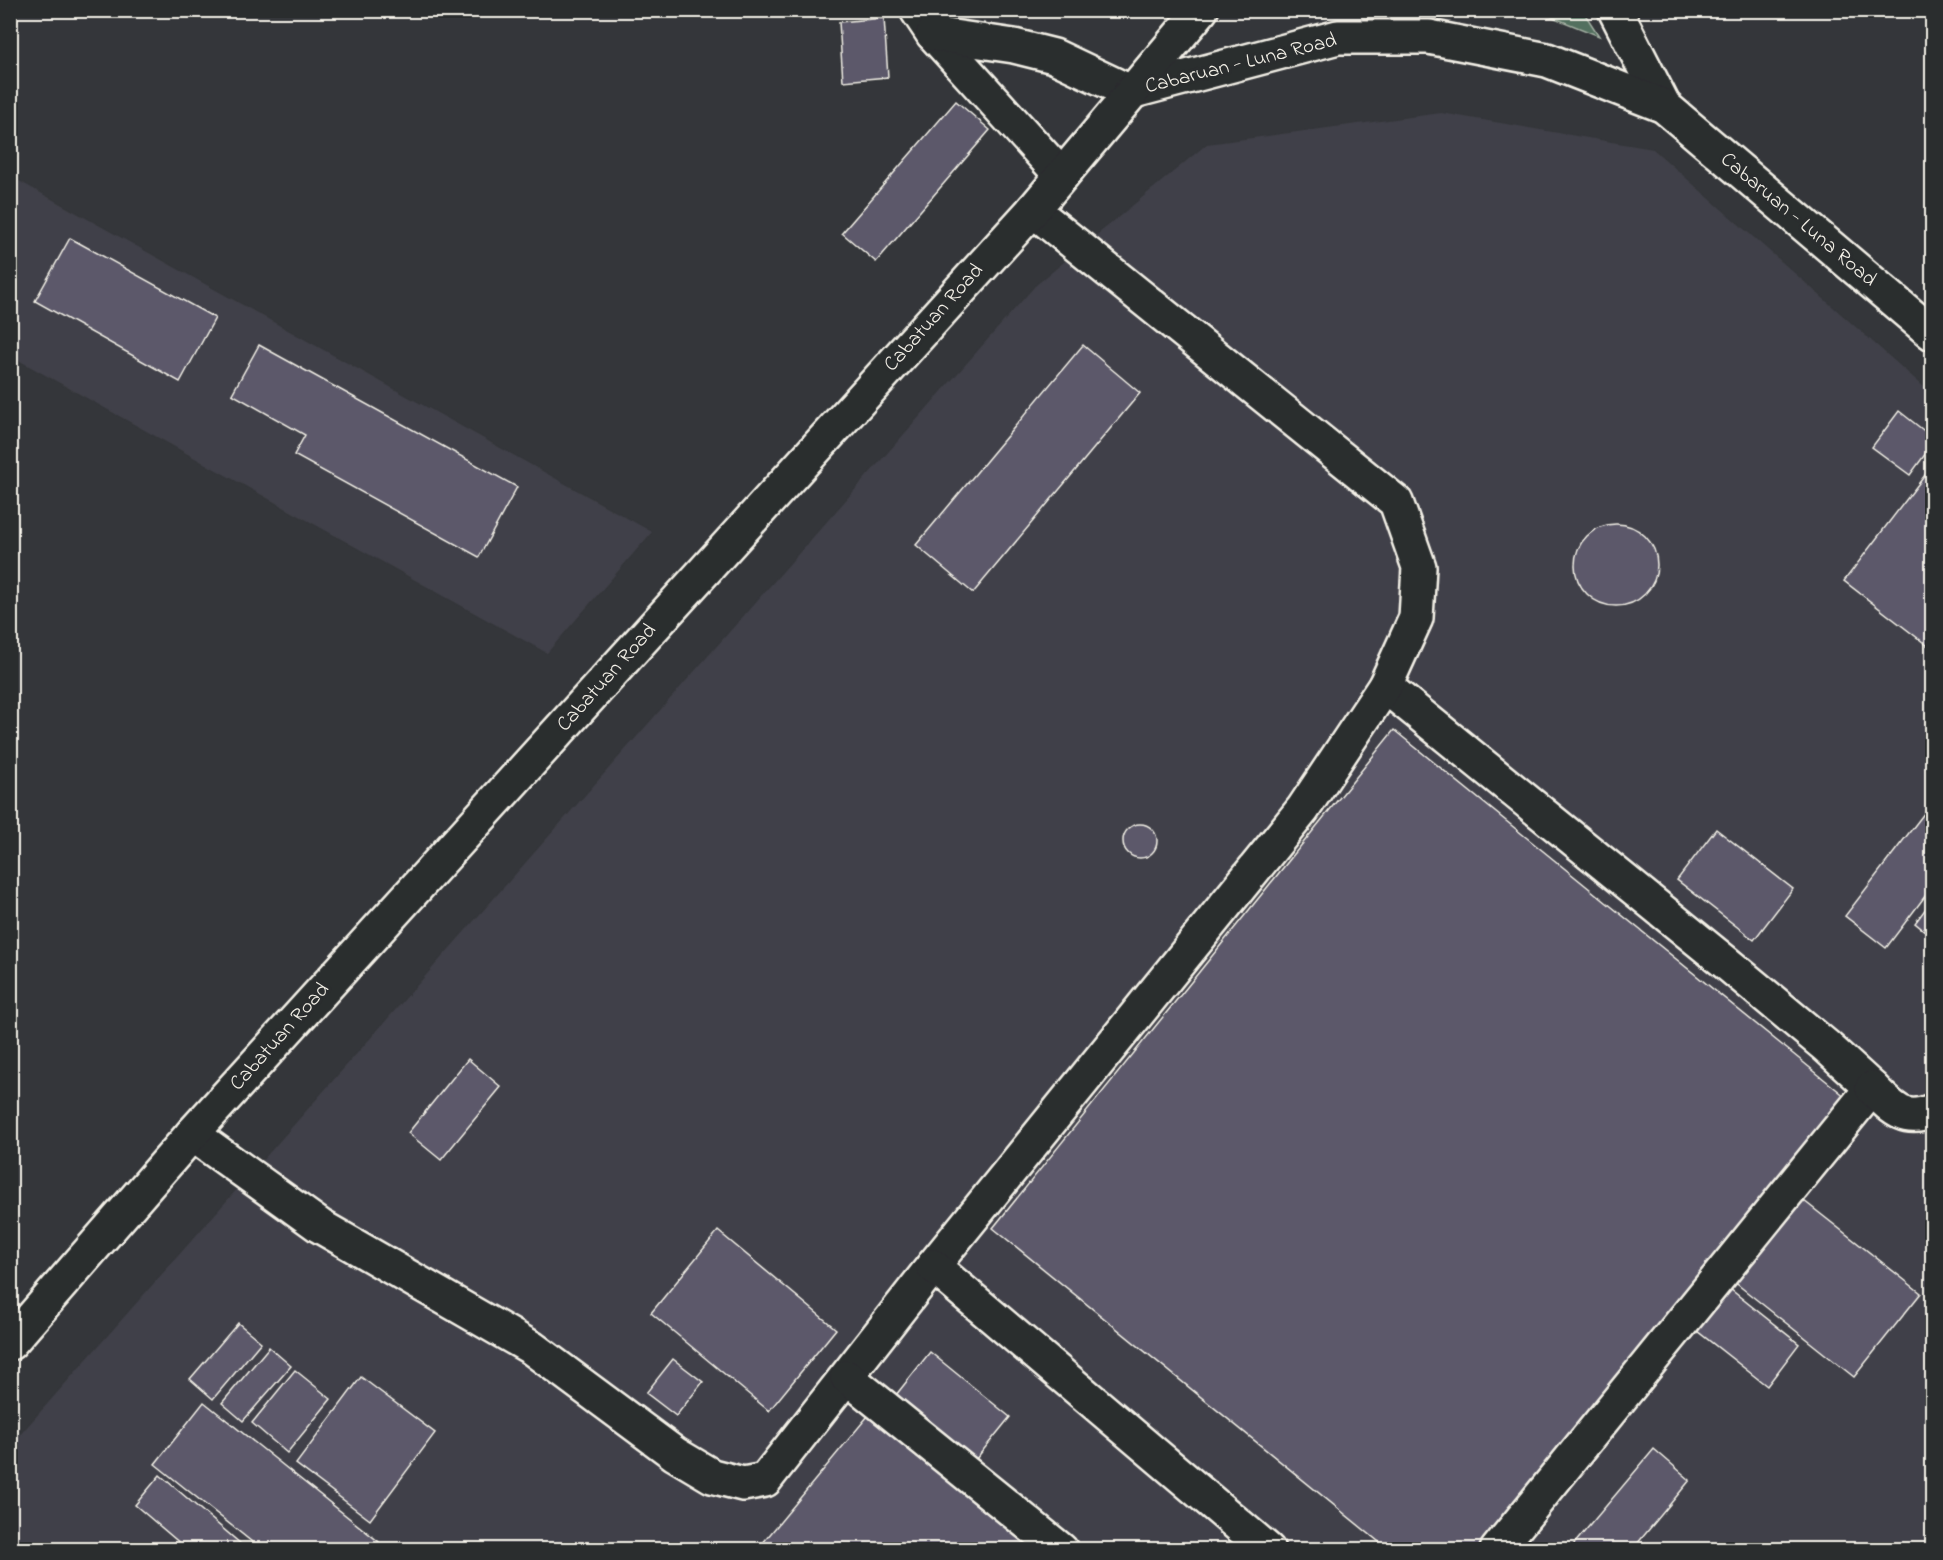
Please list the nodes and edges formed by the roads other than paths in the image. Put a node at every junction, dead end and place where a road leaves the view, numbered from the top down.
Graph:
1 (1201, 10) edge
2 (1615, 10) edge
3 (933, 22) edge
4 (1130, 92) junction
5 (1664, 106) junction
6 (1061, 175) junction
7 (1033, 210) junction
8 (1932, 333) edge
9 (1385, 686) junction
10 (1872, 1088) junction
11 (1932, 1111) edge
12 (192, 1134) junction
13 (933, 1266) junction
14 (10, 1343) edge
15 (847, 1377) junction
16 (1061, 1550) edge
17 (1268, 1550) edge
18 (1497, 1550) edge

1 - 4 main road, Cabatuan Road
2 - 5 main road, Cabaruan - Luna Road
3 - 4 main road
3 - 6 main road
4 - 5 main road, Cabaruan - Luna Road
4 - 6 main road, Cabatuan Road
5 - 8 main road, Cabaruan - Luna Road
6 - 7 main road, Cabatuan Road
7 - 9 main road
7 - 12 main road, Cabatuan Road
9 - 10 main road
9 - 13 main road
10 - 11 main road
10 - 18 main road
12 - 14 main road, Cabatuan Road
12 - 15 main road
13 - 15 main road
13 - 17 main road
15 - 16 main road

